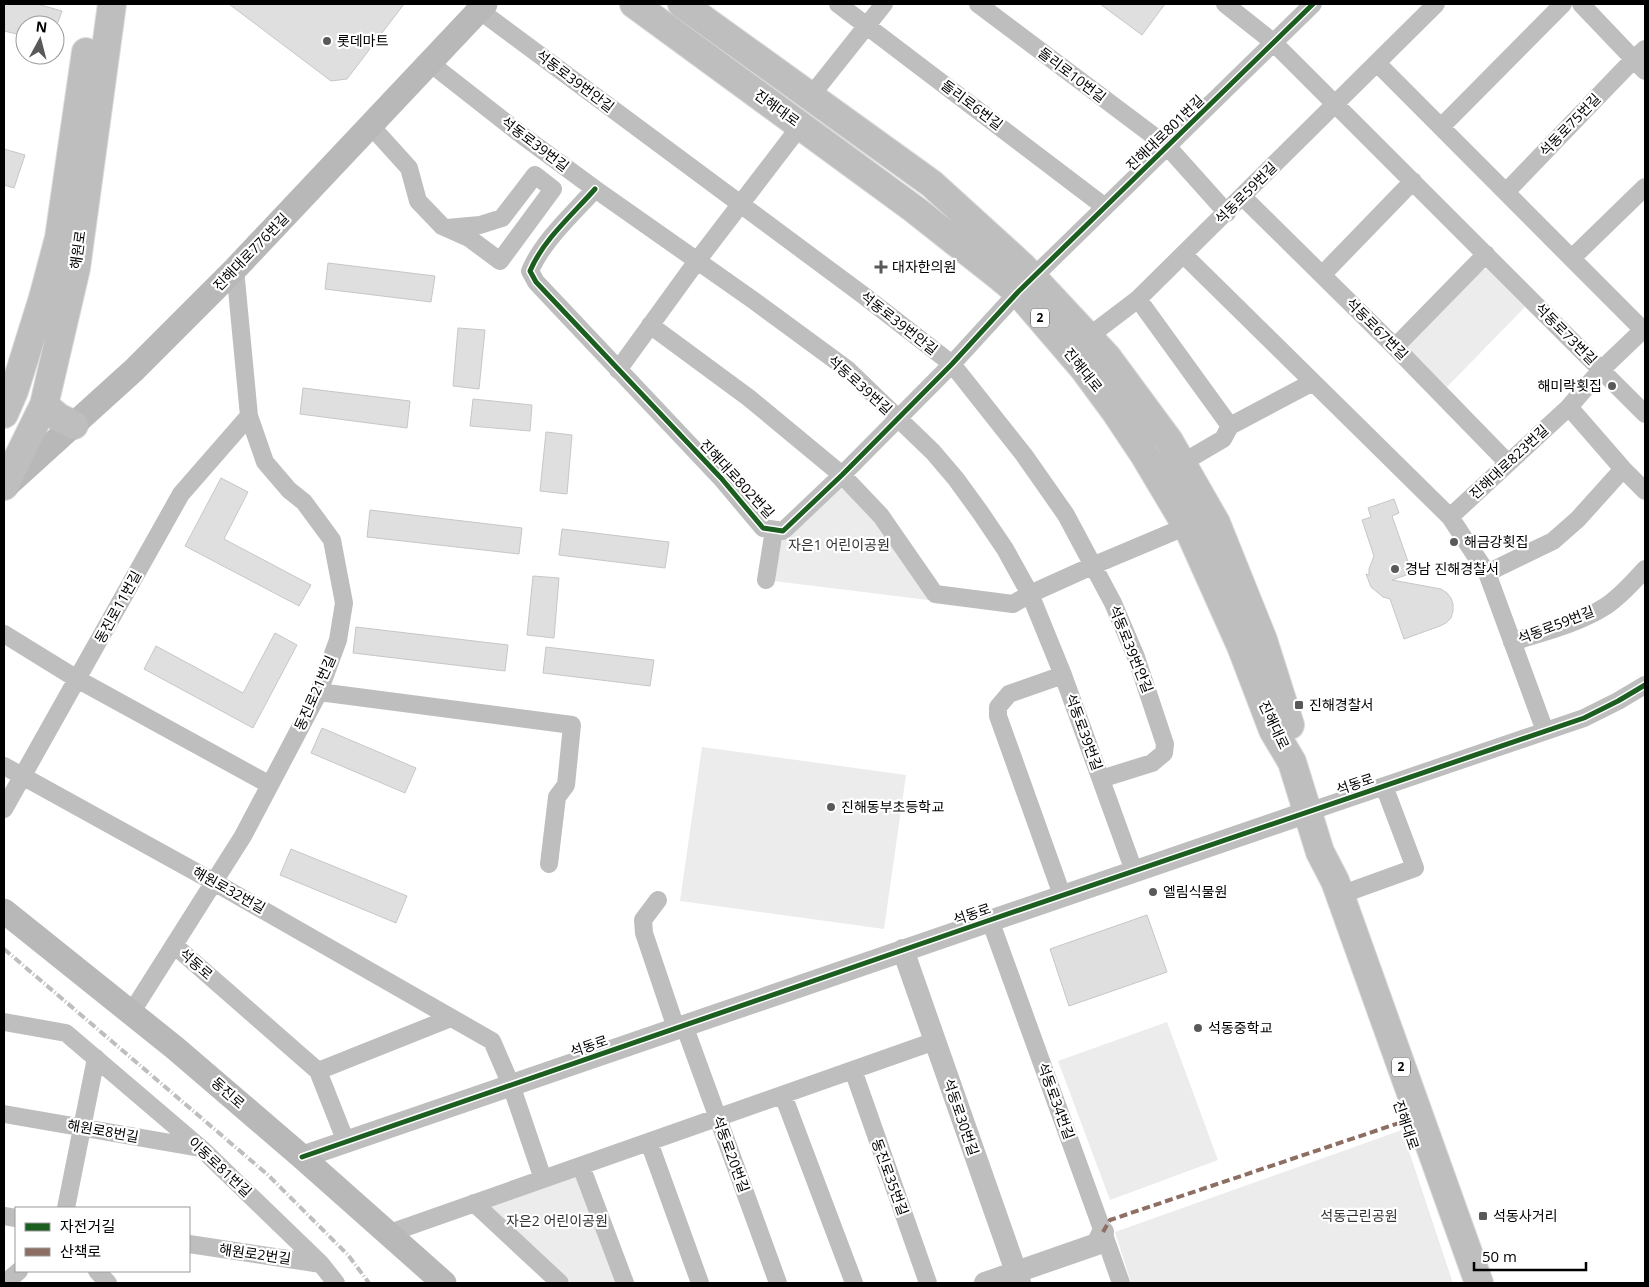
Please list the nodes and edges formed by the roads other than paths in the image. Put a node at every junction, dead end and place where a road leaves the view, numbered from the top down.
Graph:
1 (94, 4) edge
2 (112, 4) edge
3 (634, 4) edge
4 (682, 4) edge
5 (838, 4) edge
6 (884, 4) edge
7 (978, 4) edge
8 (1225, 4) edge
9 (1313, 4) edge
10 (1436, 4) edge
11 (1563, 4) edge
12 (1581, 4) edge
13 (482, 7) edge
14 (867, 26) junction
15 (1274, 42) junction
16 (1641, 60) edge
17 (430, 63) junction
18 (1377, 63) junction
19 (810, 97) junction
20 (1336, 104) junction
21 (801, 125) junction
22 (371, 126) junction
23 (1442, 127) junction
24 (1167, 146) junction
25 (1413, 181) junction
26 (1645, 187) edge
27 (595, 189) junction
28 (1506, 192) junction
29 (1243, 197) junction
30 (740, 204) junction
31 (1105, 207) junction
32 (1227, 213) junction
33 (447, 228) junction
34 (1486, 254) junction
35 (1184, 255) junction
36 (1572, 258) junction
37 (697, 261) junction
38 (235, 269) junction
39 (1322, 275) junction
40 (1025, 285) junction
41 (1138, 300) junction
42 (650, 325) junction
43 (1645, 330) edge
44 (1088, 337) junction
45 (1395, 347) junction
46 (952, 364) junction
47 (618, 370) junction
48 (1601, 370) junction
49 (1313, 382) junction
50 (44, 406) junction
51 (1569, 408) junction
52 (4, 414) edge
53 (1645, 414) edge
54 (249, 416) junction
55 (897, 418) junction
56 (74, 425) junction
57 (1230, 426) junction
58 (1182, 464) junction
59 (1508, 464) junction
60 (1624, 469) junction
61 (842, 475) junction
62 (4, 487) edge
63 (1645, 491) edge
64 (1450, 517) junction
65 (1187, 526) junction
66 (774, 530) junction
67 (1092, 566) junction
68 (1645, 569) edge
69 (1487, 573) junction
70 (766, 580) dead end
71 (1030, 594) junction
72 (4, 634) edge
73 (1512, 642) junction
74 (1063, 675) junction
75 (77, 679) junction
76 (1645, 685) edge
77 (319, 692) junction
78 (1545, 731) junction
79 (1292, 762) junction
80 (4, 766) edge
81 (22, 777) junction
82 (1102, 779) junction
83 (270, 785) junction
84 (1384, 786) junction
85 (4, 809) edge
86 (1308, 812) junction
87 (1320, 852) junction
88 (549, 864) dead end
89 (1134, 871) junction
90 (214, 882) junction
91 (1062, 895) junction
92 (1340, 896) junction
93 (658, 900) dead end
94 (4, 911) edge
95 (990, 920) junction
96 (174, 945) junction
97 (903, 950) junction
98 (131, 1013) junction
99 (452, 1018) junction
100 (4, 1022) edge
101 (680, 1027) junction
102 (935, 1041) junction
103 (96, 1058) junction
104 (853, 1070) junction
105 (318, 1071) junction
106 (510, 1085) junction
107 (783, 1095) junction
108 (4, 1114) edge
109 (717, 1118) junction
110 (82, 1128) junction
111 (346, 1142) junction
112 (649, 1142) junction
113 (202, 1149) junction
114 (302, 1157) junction
115 (581, 1166) junction
116 (543, 1179) junction
117 (474, 1203) junction
118 (66, 1207) edge
119 (1103, 1232) junction
120 (387, 1234) junction
121 (190, 1244) edge
122 (321, 1264) junction
123 (18, 1272) edge
124 (98, 1272) edge
125 (1018, 1278) edge
126 (5, 1283) edge
127 (108, 1283) edge
128 (336, 1283) edge
129 (444, 1283) edge
130 (560, 1283) edge
131 (625, 1283) edge
132 (700, 1283) edge
133 (778, 1283) edge
134 (854, 1283) edge
135 (928, 1283) edge
136 (985, 1283) edge
137 (1121, 1283) edge
138 (1462, 1283) edge
139 (1479, 1283) edge

1 - 52 main road
2 - 50 main road, 해원로
3 - 21 main road, 진해대로 / 2
4 - 19 main road, 진해대로 / 2
5 - 14 street, 돌리로6번길
6 - 14 street
7 - 24 street, 돌리로10번길
8 - 15 street, 석동로73번길
9 - 15 street, 진해대로801번길
10 - 18 street, 석동로59번길
11 - 23 street
12 - 16 street
13 - 17 main road, 진해대로776번길
13 - 30 street, 석동로39번안길
14 - 19 street
14 - 31 street, 돌리로6번길
15 - 20 street, 석동로73번길
15 - 24 street, 진해대로801번길
16 - 28 street, 석동로75번길
17 - 22 main road, 진해대로776번길
17 - 27 street, 석동로39번길
18 - 20 street, 석동로59번길
18 - 23 street
19 - 40 main road, 진해대로 / 2
20 - 25 street, 석동로73번길
20 - 29 street, 석동로59번길
21 - 30 street
21 - 40 main road, 진해대로 / 2
22 - 33 street
22 - 38 main road, 진해대로776번길
23 - 28 street
24 - 31 street, 진해대로801번길
24 - 32 street, 돌리로10번길
25 - 34 street, 석동로73번길
25 - 39 street
26 - 36 street
27 - 37 street, 석동로39번길
27 - 47 street, 진해대로802번길
28 - 36 street
29 - 32 street, 석동로59번길
29 - 39 street, 석동로67번길
30 - 37 street
30 - 46 street, 석동로39번안길
31 - 40 street, 진해대로801번길
32 - 35 street, 석동로59번길
33 - 33 street
34 - 45 street
34 - 48 street, 석동로73번길
35 - 41 street
35 - 49 street, 석동로59번길
36 - 43 street
37 - 42 street
37 - 55 street, 석동로39번길
38 - 54 street, 동진로21번길
38 - 56 main road, 진해대로776번길
39 - 45 street, 석동로67번길
40 - 44 main road, 진해대로 / 2
40 - 46 street, 진해대로802번길
40 - 65 main road, 진해대로 / 2
41 - 44 street
41 - 57 street
42 - 47 street
42 - 61 street
43 - 48 street, 진해대로823번길
44 - 58 main road, 진해대로 / 2
45 - 59 street, 석동로67번길
46 - 55 street, 진해대로802번길
46 - 67 street, 석동로39번안길
47 - 66 street, 진해대로802번길
48 - 51 street, 진해대로823번길
48 - 53 street, 석동로73번길
49 - 57 street
49 - 64 street, 석동로59번길
50 - 56 main road
50 - 62 main road, 해원로
51 - 59 street, 진해대로823번길
51 - 60 street
54 - 75 street, 동진로11번길
54 - 77 street, 동진로21번길
55 - 61 street, 진해대로802번길
55 - 71 street, 석동로39번길
56 - 62 main road, 진해대로776번길
57 - 58 street
58 - 79 main road, 진해대로 / 2
59 - 64 street, 진해대로823번길
60 - 63 street
60 - 69 street
61 - 66 street, 진해대로802번길
61 - 71 street
64 - 69 street, 석동로59번길
65 - 67 street
65 - 79 main road, 진해대로 / 2
66 - 70 street
67 - 71 street
67 - 82 street, 석동로39번안길
68 - 73 street, 석동로59번길
69 - 73 street, 석동로59번길
71 - 74 street, 석동로39번길
72 - 75 street
73 - 78 street, 석동로59번길
74 - 82 street, 석동로39번길
74 - 91 street
75 - 81 street, 동진로11번길
75 - 83 street
76 - 78 street, 석동로
77 - 83 street, 동진로21번길
77 - 88 street
78 - 84 street, 석동로
79 - 86 main road, 2
80 - 81 street, 해원로32번길
81 - 85 street, 동진로11번길
81 - 90 street, 해원로32번길
82 - 89 street, 석동로39번길
83 - 90 street, 동진로21번길
84 - 86 street, 석동로
84 - 92 street
86 - 87 main road, 2
86 - 89 street, 석동로
87 - 92 main road, 2
87 - 138 main road, 진해대로 / 2
89 - 91 street, 석동로
90 - 96 street, 동진로21번길
90 - 99 street, 해원로32번길
91 - 95 street, 석동로
92 - 139 main road, 2
93 - 101 street
94 - 98 main road, 동진로
95 - 97 street, 석동로
95 - 119 street, 석동로34번길
96 - 98 street, 동진로21번길
96 - 105 street, 석동로
97 - 101 street, 석동로
97 - 102 street, 석동로30번길
98 - 114 main road, 동진로
99 - 105 street
99 - 106 street, 해원로32번길
100 - 103 street, 이동로81번길
101 - 106 street, 석동로
101 - 109 street, 석동로20번길
102 - 104 street
102 - 125 street, 석동로30번길
103 - 110 street
103 - 113 street, 이동로81번길
104 - 107 street
104 - 135 street, 동진로35번길
105 - 111 street, 석동로
106 - 111 street, 석동로
106 - 116 street, 해원로32번길
107 - 109 street
107 - 134 street
108 - 110 street, 해원로8번길
109 - 112 street
109 - 133 street, 석동로20번길
110 - 113 street, 해원로8번길
110 - 118 street
111 - 114 street, 석동로
112 - 115 street
112 - 132 street
113 - 122 street, 이동로81번길
114 - 120 main road, 동진로
115 - 116 street
115 - 131 street
116 - 117 street
117 - 120 street
117 - 130 street
119 - 125 street
119 - 137 street, 석동로34번길
120 - 129 main road, 동진로
121 - 122 street, 해원로2번길
122 - 128 street, 이동로81번길
123 - 126 street
124 - 127 street
125 - 136 street

